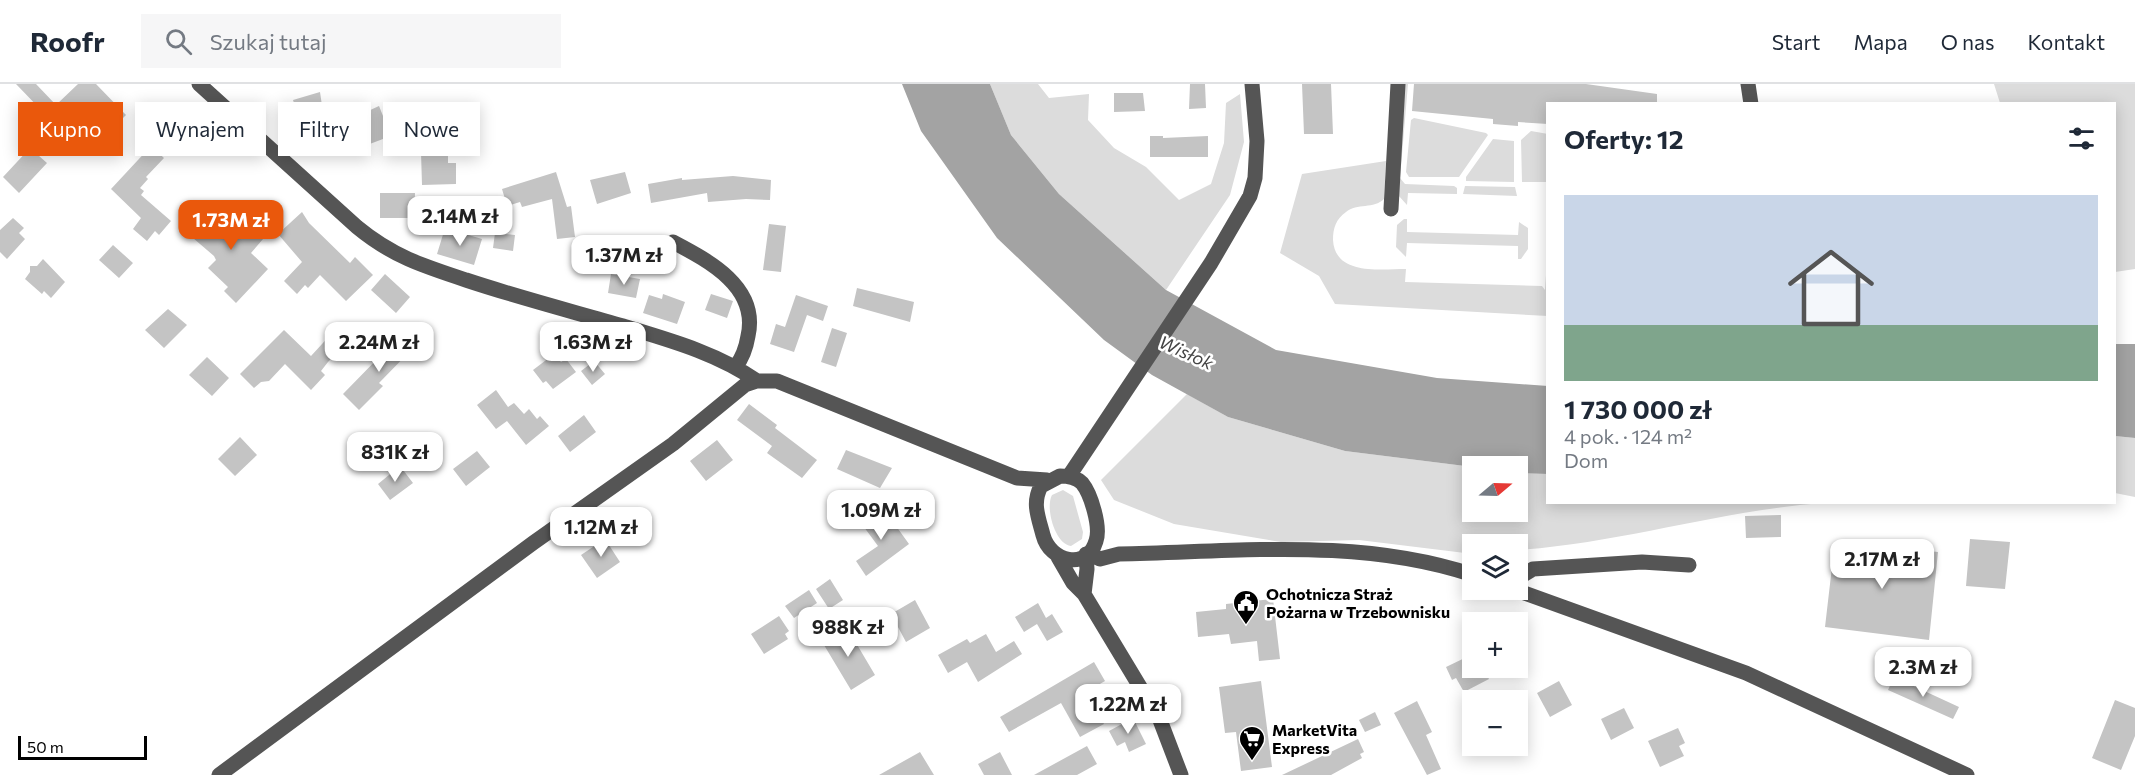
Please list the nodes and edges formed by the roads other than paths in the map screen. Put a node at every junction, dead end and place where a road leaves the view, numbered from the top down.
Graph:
1 (199, 84) edge
2 (1252, 84) edge
3 (1398, 84) edge
4 (1748, 84) edge
5 (1751, 102) edge
6 (1391, 209) dead end
7 (673, 242) dead end
8 (736, 366) junction
9 (757, 381) junction
10 (1069, 476) junction
11 (1017, 478) junction
12 (1047, 480) junction
13 (1034, 503) junction
14 (1098, 533) junction
15 (1087, 554) junction
16 (1119, 554) junction
17 (1058, 557) junction
18 (1689, 565) dead end
19 (1462, 571) edge
20 (1528, 572) edge
21 (1084, 594) junction
22 (1528, 594) edge
23 (219, 775) edge
24 (1181, 775) edge
25 (1967, 775) edge

1 - 8 street
2 - 10 street
3 - 6 street
4 - 5 street
7 - 8 street
8 - 9 street
9 - 11 street
9 - 23 street
10 - 12 street
10 - 14 street
11 - 12 street
11 - 13 street
12 - 13 street
13 - 17 street
14 - 15 street
14 - 16 street
15 - 16 street
15 - 17 street
15 - 21 street
16 - 19 street
17 - 21 street
18 - 20 street
21 - 24 street
22 - 25 street

